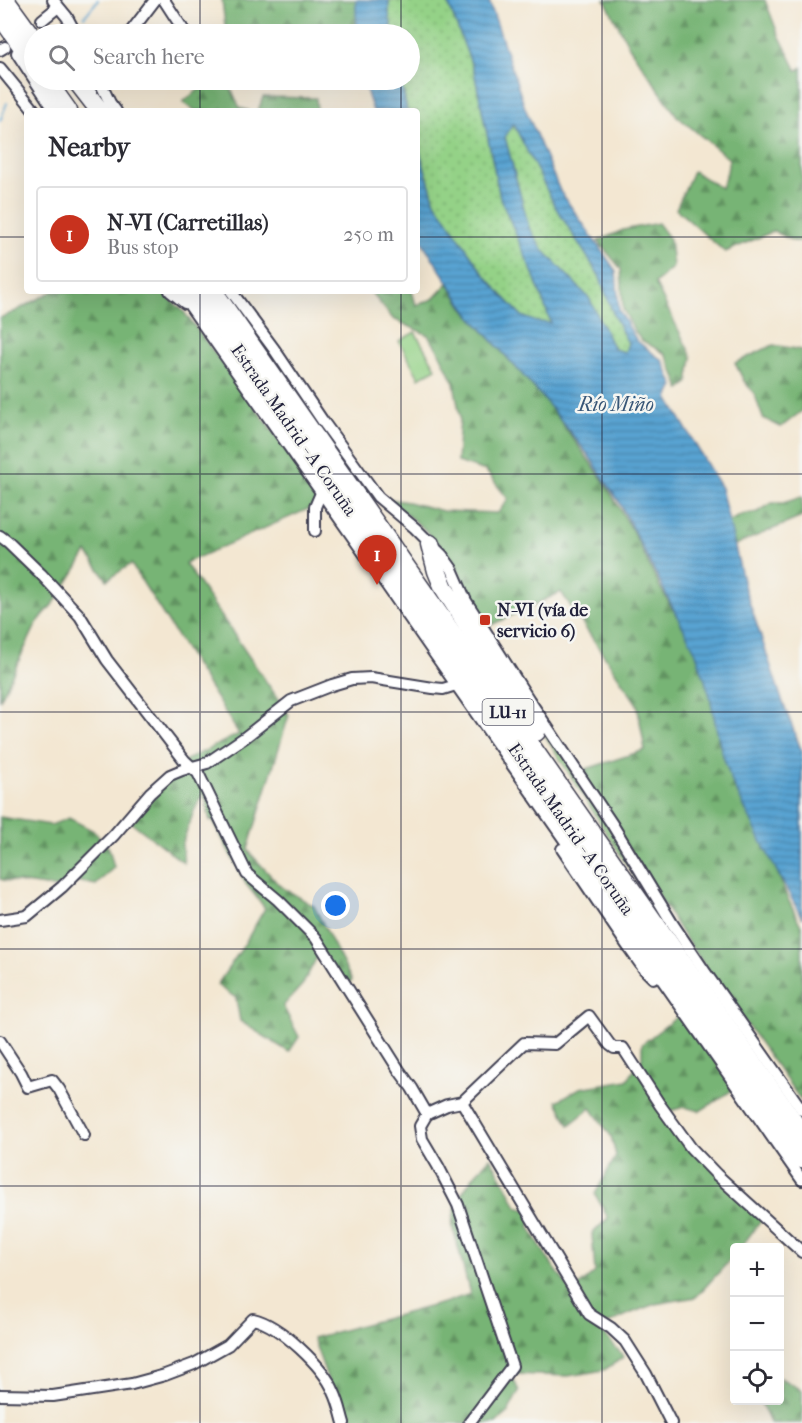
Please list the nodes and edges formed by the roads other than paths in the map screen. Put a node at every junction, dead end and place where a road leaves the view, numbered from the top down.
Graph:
1 (5, 0) edge
2 (15, 0) edge
3 (155, 0) edge
4 (164, 0) edge
5 (55, 3) edge
6 (0, 15) edge
7 (39, 24) edge
8 (44, 24) edge
9 (71, 24) edge
10 (137, 24) edge
11 (180, 24) edge
12 (24, 26) edge
13 (0, 28) edge
14 (24, 49) edge
15 (24, 64) edge
16 (0, 68) edge
17 (41, 90) edge
18 (53, 90) edge
19 (70, 90) edge
20 (84, 90) edge
21 (104, 90) edge
22 (33, 108) edge
23 (53, 108) edge
24 (66, 108) edge
25 (84, 108) edge
26 (98, 108) edge
27 (114, 108) edge
28 (179, 294) edge
29 (215, 294) edge
30 (233, 294) edge
31 (193, 299) edge
32 (321, 493) junction
33 (315, 531) dead end
34 (0, 536) edge
35 (430, 544) junction
36 (456, 685) junction
37 (192, 767) junction
38 (644, 907) junction
39 (0, 920) edge
40 (0, 1041) edge
41 (462, 1102) junction
42 (802, 1110) edge
43 (427, 1114) junction
44 (802, 1134) edge
45 (84, 1135) dead end
46 (802, 1159) edge
47 (802, 1180) edge
48 (802, 1252) edge
49 (0, 1395) edge
50 (344, 1423) edge
51 (469, 1423) edge
52 (671, 1423) edge

1 - 12 highway
2 - 7 highway
3 - 10 street
4 - 11 street
5 - 8 street
5 - 9 street
6 - 14 highway
13 - 15 street
16 - 22 street
17 - 23 street
18 - 24 highway
19 - 25 highway
20 - 26 highway
21 - 27 street
28 - 31 street
29 - 38 highway, Estrada Madrid - A Coruña / LU-11
30 - 35 street
31 - 32 street
31 - 46 highway, Estrada Madrid - A Coruña / LU-11
32 - 33 street
32 - 36 street
34 - 37 street
35 - 38 highway
35 - 42 street
36 - 37 street
36 - 47 street
37 - 39 street
37 - 43 street
38 - 44 highway, Estrada Madrid - A Coruña / LU-11
40 - 45 street
41 - 43 street
41 - 48 street
41 - 52 street
43 - 51 street
49 - 50 street

